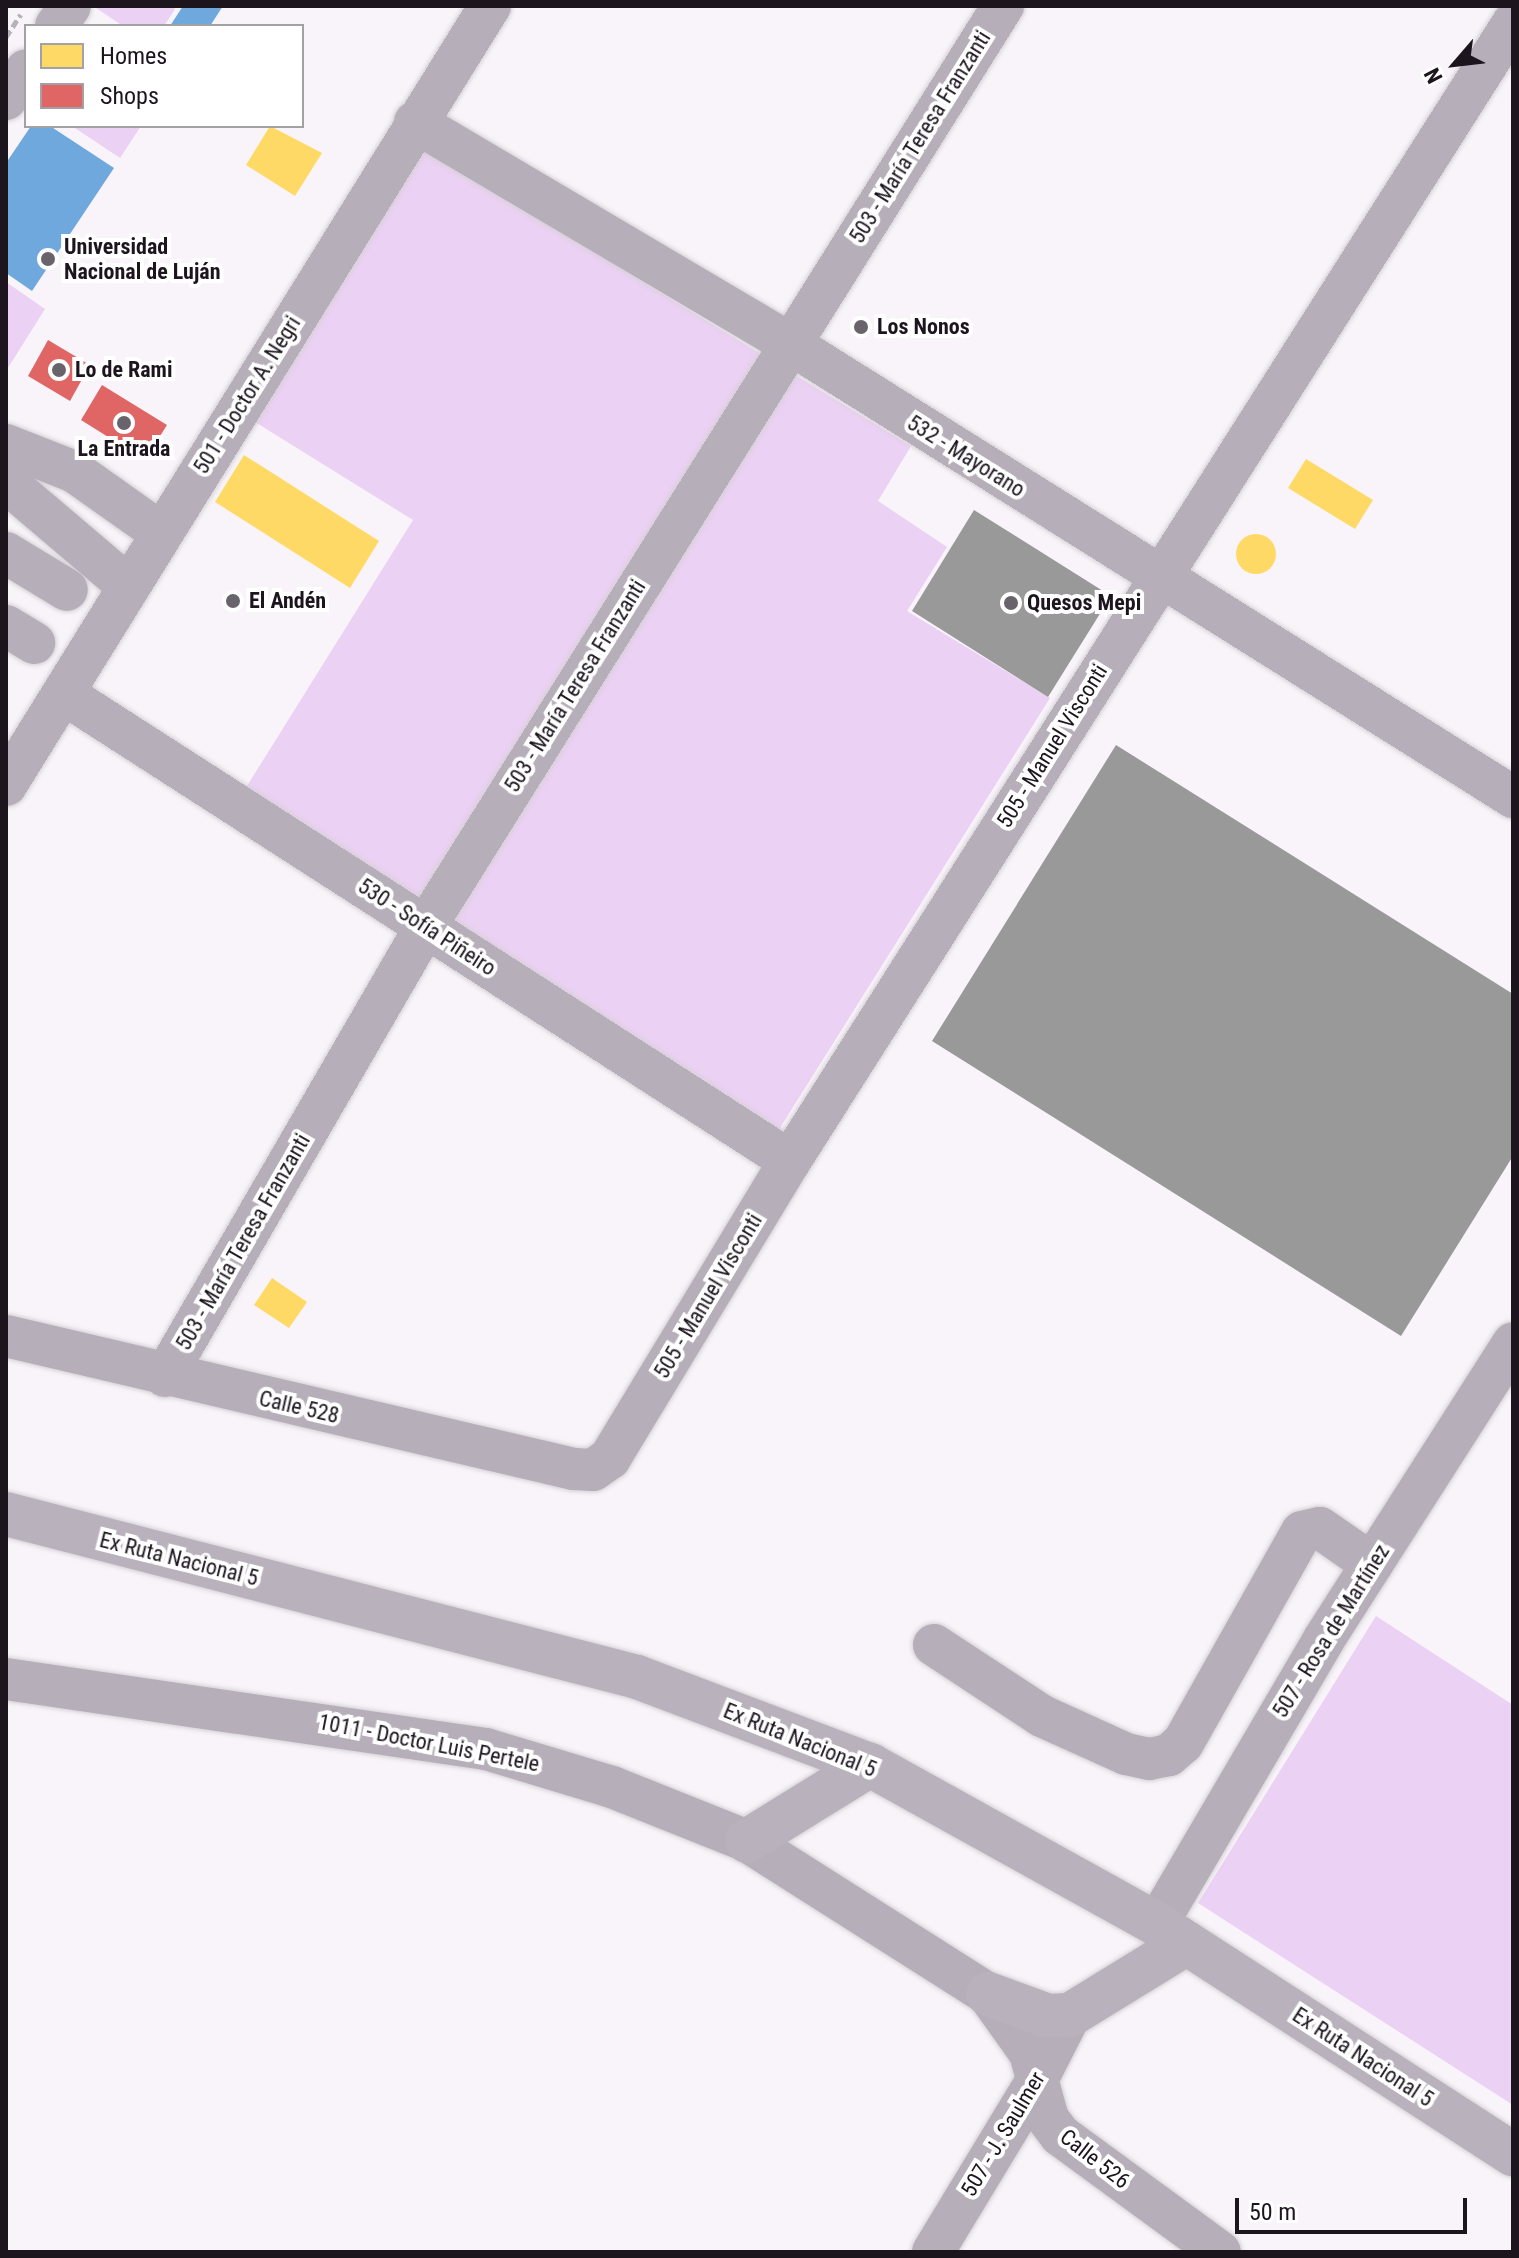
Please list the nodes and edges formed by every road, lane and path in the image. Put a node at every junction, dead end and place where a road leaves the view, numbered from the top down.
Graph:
1 (26, 6) edge
2 (70, 6) edge
3 (490, 6) edge
4 (1003, 6) edge
5 (1513, 23) edge
6 (57, 24) edge
7 (6, 37) edge
8 (24, 73) edge
9 (6, 99) edge
10 (415, 122) junction
11 (789, 343) junction
12 (7, 475) edge
13 (161, 533) junction
14 (6, 553) edge
15 (1159, 578) junction
16 (127, 585) junction
17 (67, 590) dead end
18 (64, 694) junction
19 (6, 785) edge
20 (1513, 797) edge
21 (426, 926) junction
22 (790, 1161) junction
23 (6, 1336) edge
24 (1513, 1343) edge
25 (165, 1376) junction
26 (593, 1470) joint
27 (6, 1514) edge
28 (1372, 1564) junction
29 (934, 1645) dead end
30 (6, 1679) edge
31 (870, 1765) junction
32 (747, 1841) junction
33 (1172, 1934) junction
34 (988, 1994) junction
35 (1070, 2015) junction
36 (1037, 2080) junction
37 (1513, 2154) edge
38 (933, 2252) edge
39 (1220, 2252) edge

1 - 7 path
2 - 6 street
3 - 10 street, 501 - Doctor A. Negri
4 - 11 street, 503 - María Teresa Franzanti
5 - 15 street, 505 - Manuel Visconti
8 - 9 street
10 - 11 street, 532 - Mayorano
10 - 13 street, 501 - Doctor A. Negri
11 - 15 street, 532 - Mayorano
11 - 21 street, 503 - María Teresa Franzanti
12 - 13 street
12 - 16 street
13 - 16 street, 501 - Doctor A. Negri
14 - 17 street
15 - 20 street, 532 - Mayorano
15 - 22 street, 505 - Manuel Visconti
16 - 18 street, 501 - Doctor A. Negri
18 - 19 street, 501 - Doctor A. Negri
18 - 21 street, 530 - Sofía Piñeiro
21 - 22 street, 530 - Sofía Piñeiro
21 - 25 street, 503 - María Teresa Franzanti
22 - 26 street, 505 - Manuel Visconti
23 - 25 street, Calle 528
24 - 28 street, 507 - Rosa de Martínez
25 - 26 street, Calle 528
27 - 31 main road, Ex Ruta Nacional 5
28 - 29 street
28 - 33 street, 507 - Rosa de Martínez
30 - 32 street, 1011 - Doctor Luis Pertele
31 - 32 main road
31 - 33 main road, Ex Ruta Nacional 5
32 - 34 street, 1011 - Doctor Luis Pertele
33 - 35 main road
33 - 37 main road, Ex Ruta Nacional 5
34 - 35 main road
34 - 36 street, Calle 526
35 - 36 street, 507 - J. Saulmer
36 - 38 street, 507 - J. Saulmer
36 - 39 street, Calle 526

